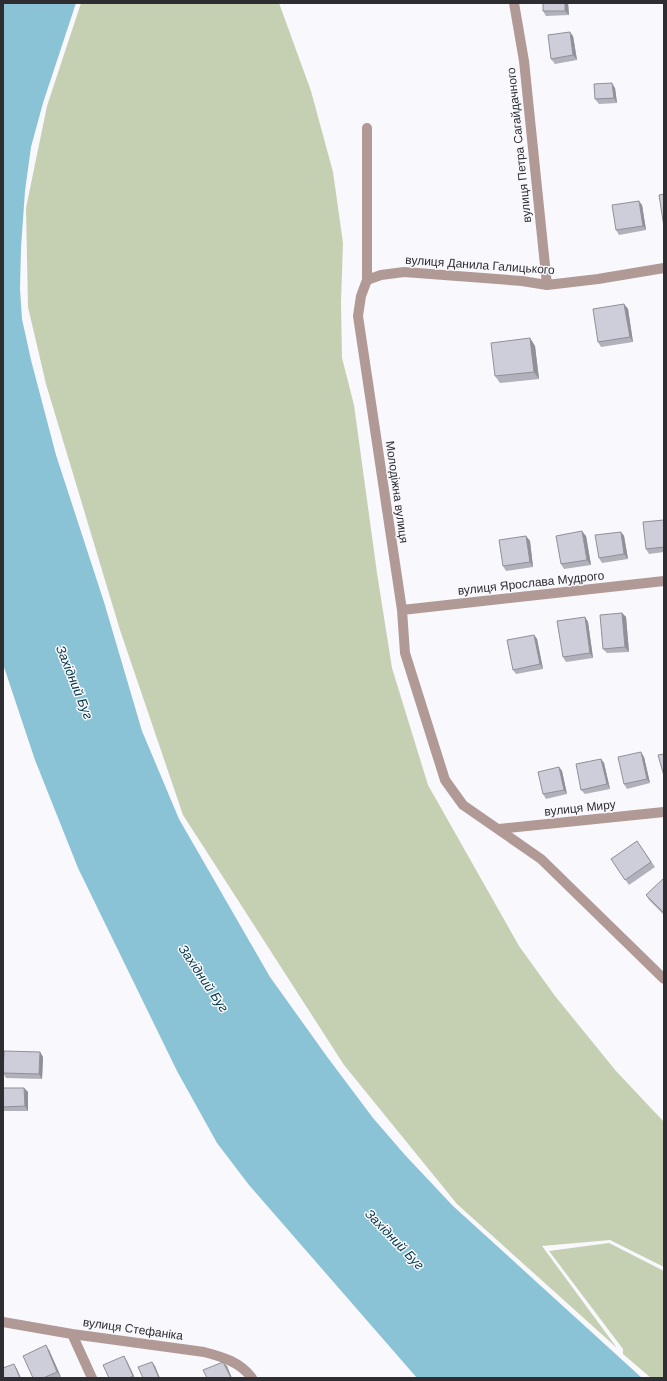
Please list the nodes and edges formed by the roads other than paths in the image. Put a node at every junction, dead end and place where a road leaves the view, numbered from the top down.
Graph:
1 (514, 3) edge
2 (367, 128) dead end
3 (664, 268) edge
4 (367, 280) junction
5 (547, 285) junction
6 (664, 581) edge
7 (402, 610) junction
8 (664, 812) edge
9 (499, 829) junction
10 (664, 979) edge
11 (3, 1322) edge
12 (72, 1334) junction
13 (92, 1378) edge
14 (252, 1378) edge

1 - 5 street, вулиця Петра Сагайдачного
2 - 4 street, Молодіжна вулиця
3 - 5 street, вулиця Данила Галицького
4 - 5 street, вулиця Данила Галицького
4 - 7 street, Молодіжна вулиця
6 - 7 street, вулиця Ярослава Мудрого
7 - 9 street, Молодіжна вулиця
8 - 9 street, вулиця Миру
9 - 10 street, Молодіжна вулиця
11 - 12 street, вулиця Стефаніка
12 - 13 street
12 - 14 street, вулиця Стефаніка

